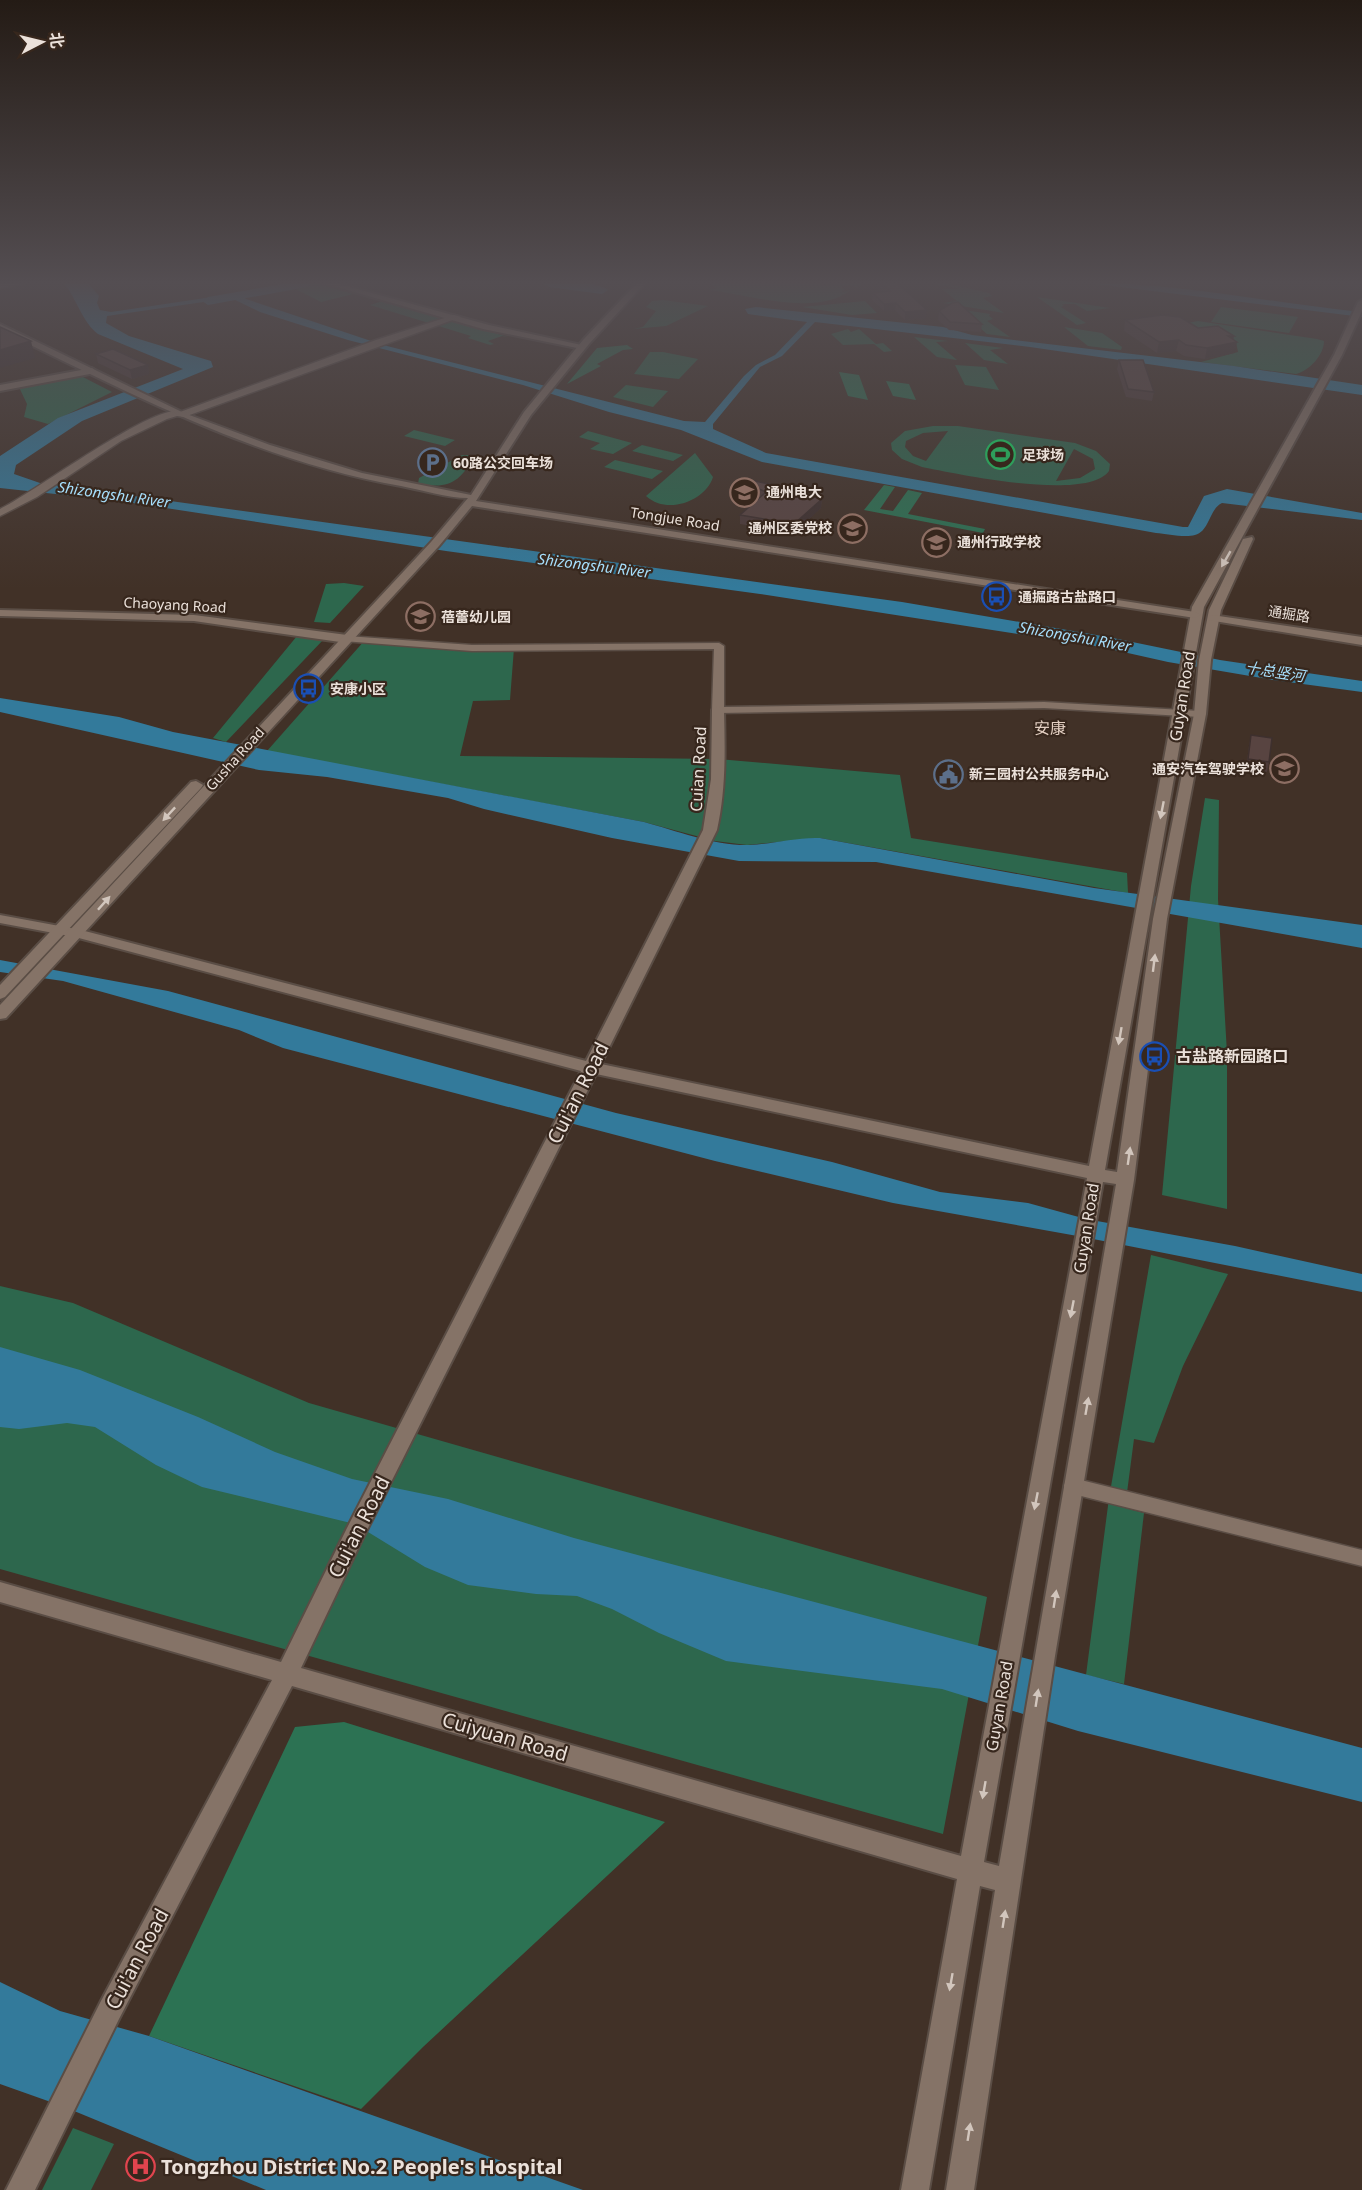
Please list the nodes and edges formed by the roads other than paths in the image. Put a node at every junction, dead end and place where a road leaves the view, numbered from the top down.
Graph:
1 (102, 385) edge
2 (119, 385) edge
3 (259, 385) edge
4 (548, 385) edge
5 (1324, 385) edge
6 (178, 414) junction
7 (163, 417) junction
8 (468, 499) junction
9 (1257, 511) junction
10 (0, 513) edge
11 (419, 554) junction
12 (1196, 611) junction
13 (0, 613) edge
14 (1214, 614) junction
15 (1362, 633) edge
16 (342, 638) junction
17 (1362, 640) edge
18 (718, 710) junction
19 (1181, 712) junction
20 (1200, 714) junction
21 (216, 772) junction
22 (694, 862) joint
23 (0, 919) edge
24 (60, 929) junction
25 (76, 933) junction
26 (10, 990) edge
27 (0, 1014) edge
28 (592, 1068) junction
29 (1095, 1173) junction
30 (1125, 1180) junction
31 (1073, 1486) junction
32 (1362, 1558) edge
33 (0, 1592) edge
34 (287, 1674) junction
35 (970, 1870) junction
36 (1010, 1882) junction
37 (20, 2190) edge
38 (915, 2190) edge
39 (960, 2190) edge

1 - 7 street
2 - 6 street
3 - 6 street
4 - 8 street, Gusha Road
5 - 9 street, Guyan Road
6 - 7 street
6 - 8 street
7 - 8 street
7 - 10 street
8 - 11 street, Gusha Road
8 - 11 street, Gusha Road
8 - 12 street, Tongjue Road
9 -> 12 street, Guyan Road
9 - 14 street, Guyan Road
11 - 16 street, Gusha Road
12 - 14 street, Tongjue Road
12 - 19 street, Guyan Road
13 - 16 street, Chaoyang Road
14 - 15 street, 通掘路
14 - 17 street, 通掘路
14 - 20 street, Guyan Road
16 - 18 street
16 - 21 street, Gusha Road
18 - 19 street
18 - 22 street, Cuian Road
19 - 20 street
19 -> 29 street, Guyan Road
30 -> 20 street, Guyan Road
21 -> 24 street, Gusha Road
25 -> 21 street, Gusha Road
22 - 28 street, Cui'an Road
23 - 24 street
24 - 25 street
24 - 26 street, Gusha Road
25 - 26 street, Gusha Road
25 - 28 street
26 - 27 street, Gusha Road
28 - 29 street
28 - 34 street, Cui'an Road
29 - 30 street
29 -> 35 street, Guyan Road
31 -> 30 street, Guyan Road
31 - 32 street
36 -> 31 street, Guyan Road
33 - 34 street, Cuiyuan Road
34 - 35 street, Cuiyuan Road
34 - 37 street, Cui'an Road
35 - 36 street, Cuiyuan Road
35 -> 38 street, Guyan Road
39 -> 36 street, Guyan Road

